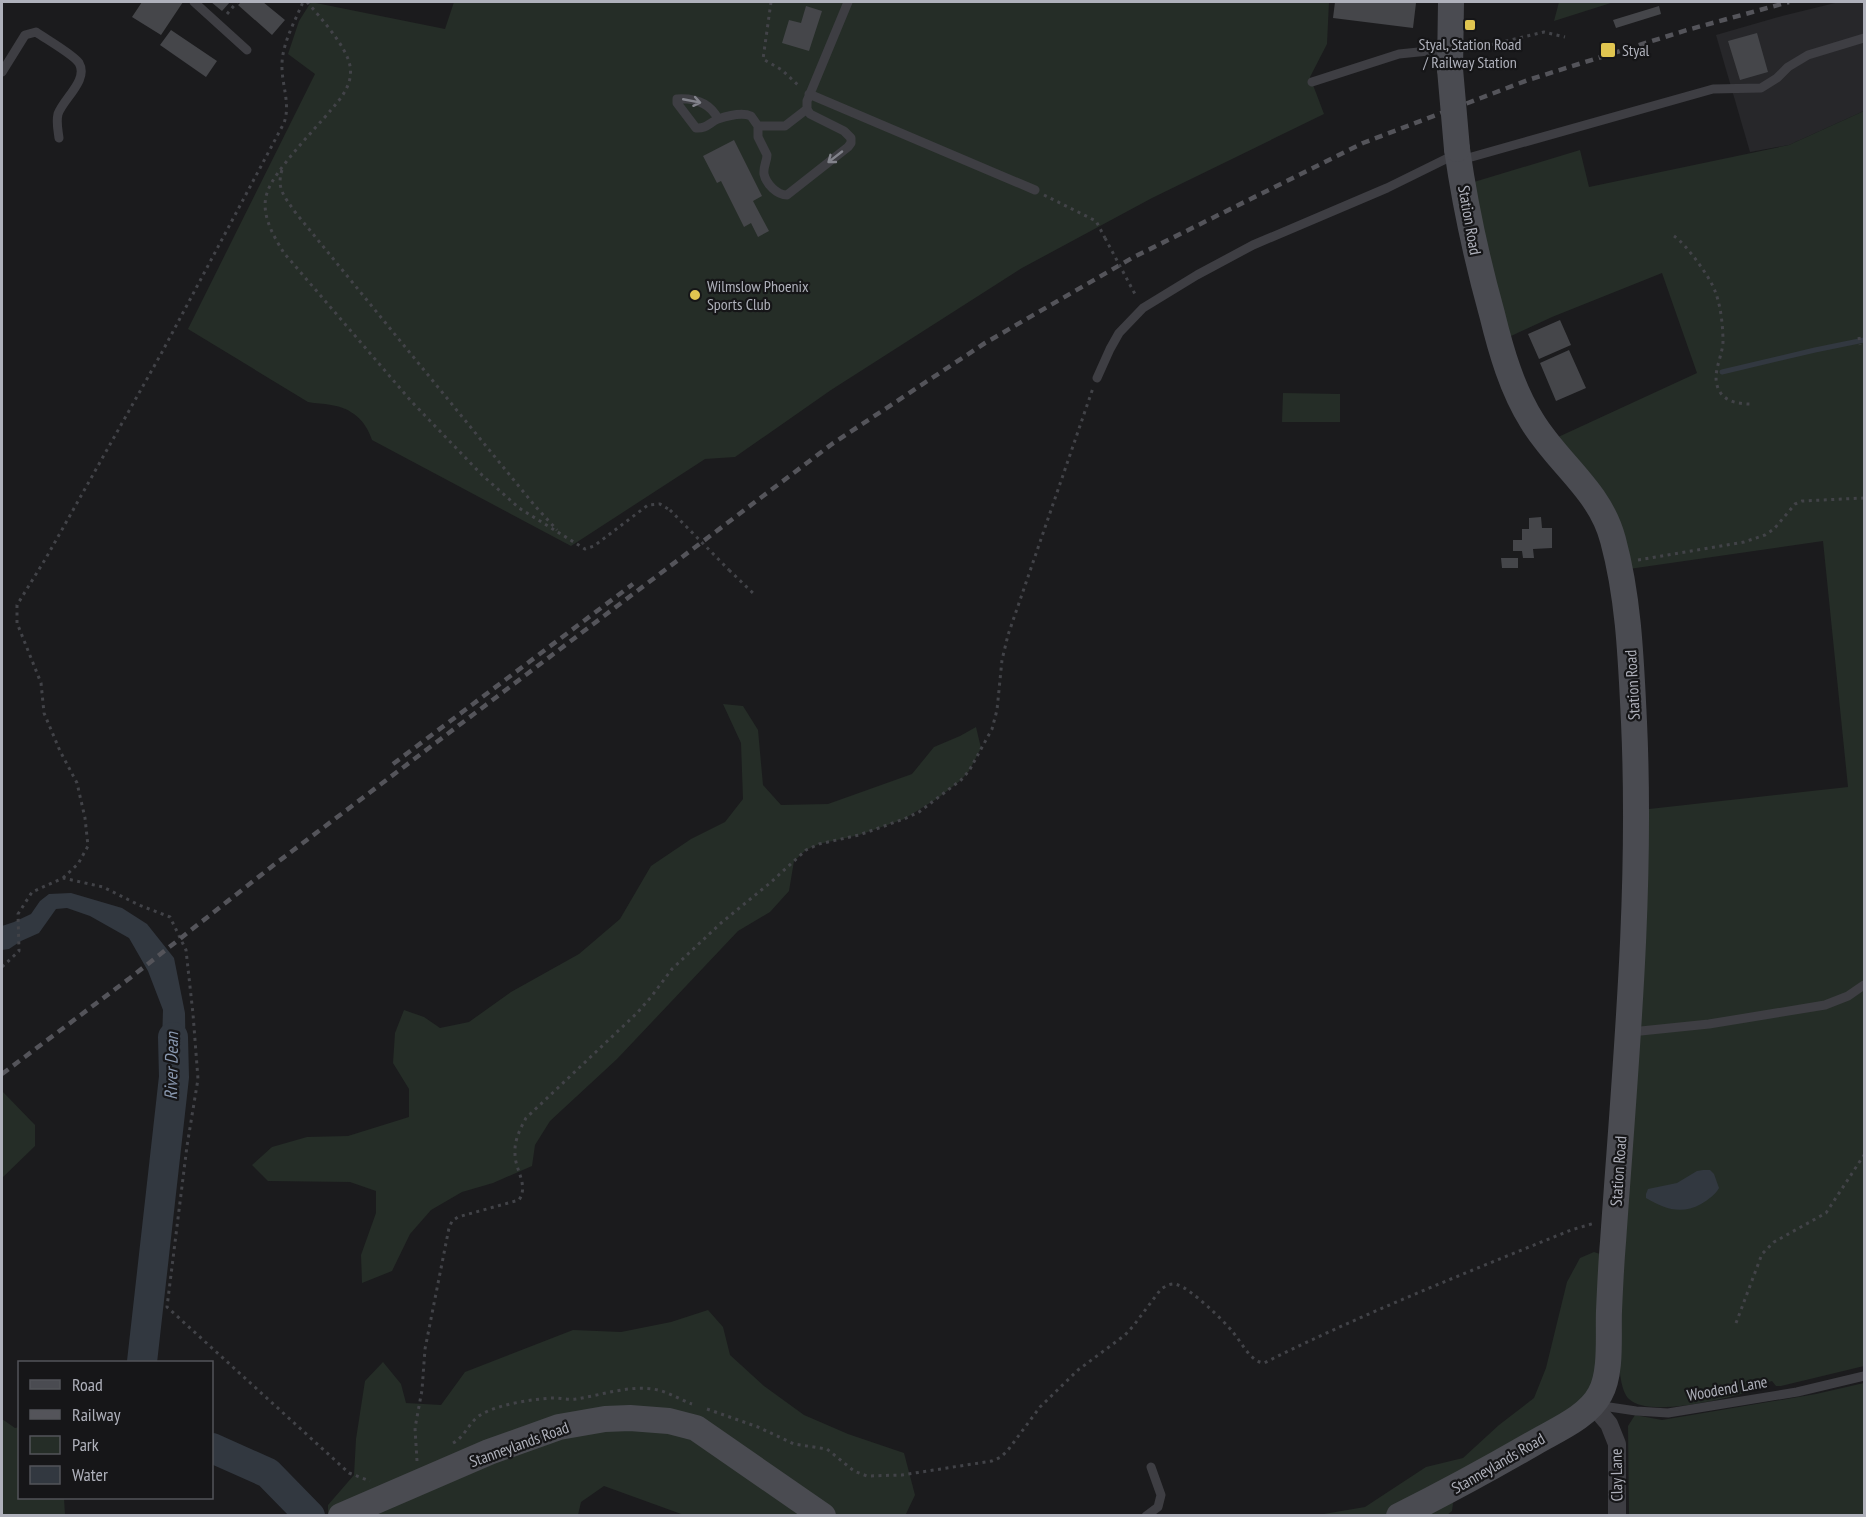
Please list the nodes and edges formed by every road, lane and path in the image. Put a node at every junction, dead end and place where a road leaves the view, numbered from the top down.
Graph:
1 (194, 2) edge
2 (237, 2) edge
3 (303, 2) edge
4 (308, 2) edge
5 (771, 2) edge
6 (848, 2) edge
7 (1451, 2) edge
8 (219, 25) junction
9 (1565, 37) dead end
10 (1864, 38) edge
11 (247, 50) dead end
12 (1450, 57) junction
13 (2, 72) edge
14 (1312, 82) dead end
15 (809, 94) junction
16 (807, 109) junction
17 (718, 120) dead end
18 (758, 126) junction
19 (59, 138) dead end
20 (1458, 154) junction
21 (282, 168) junction
22 (1035, 190) joint
23 (1674, 236) dead end
24 (1136, 296) dead end
25 (1859, 337) dead end
26 (1860, 345) dead end
27 (1097, 378) joint
28 (1750, 404) dead end
29 (1864, 498) edge
30 (560, 533) junction
31 (1619, 562) junction
32 (754, 594) dead end
33 (63, 878) junction
34 (2, 967) edge
35 (1864, 985) edge
36 (1629, 1032) junction
37 (1864, 1155) edge
38 (1614, 1221) junction
39 (1736, 1323) dead end
40 (1864, 1376) edge
41 (1593, 1405) junction
42 (777, 1437) dead end
43 (417, 1461) dead end
44 (1151, 1467) dead end
45 (377, 1483) dead end
46 (341, 1515) edge
47 (823, 1515) edge
48 (1146, 1515) edge
49 (1400, 1515) edge
50 (1617, 1515) edge

1 - 8 lane
2 - 8 path
3 - 33 path
4 - 21 path
5 - 15 path
6 - 15 lane
7 - 12 street, Station Road
8 - 11 lane
9 - 12 path
10 - 20 lane
12 - 14 lane
12 - 20 street, Station Road, bridge
13 - 19 lane
15 - 16 lane
15 - 22 lane
16 - 18 lane
16 -> 18 lane
17 - 18 lane
20 - 27 lane
20 - 31 street, Station Road
21 - 30 path
21 - 30 path
22 - 24 path, bridge
23 - 28 path
25 - 26 path
27 - 43 path
29 - 31 path
30 - 32 path, bridge
31 - 36 street, Station Road
33 - 34 path
33 - 45 path
35 - 36 lane
36 - 38 street, Station Road
37 - 39 path
38 - 41 street, Station Road
38 - 42 path
40 - 41 lane, Woodend Lane
41 - 49 street, Stanneylands Road
41 - 50 street, Clay Lane
44 - 48 lane
46 - 47 street, Stanneylands Road

